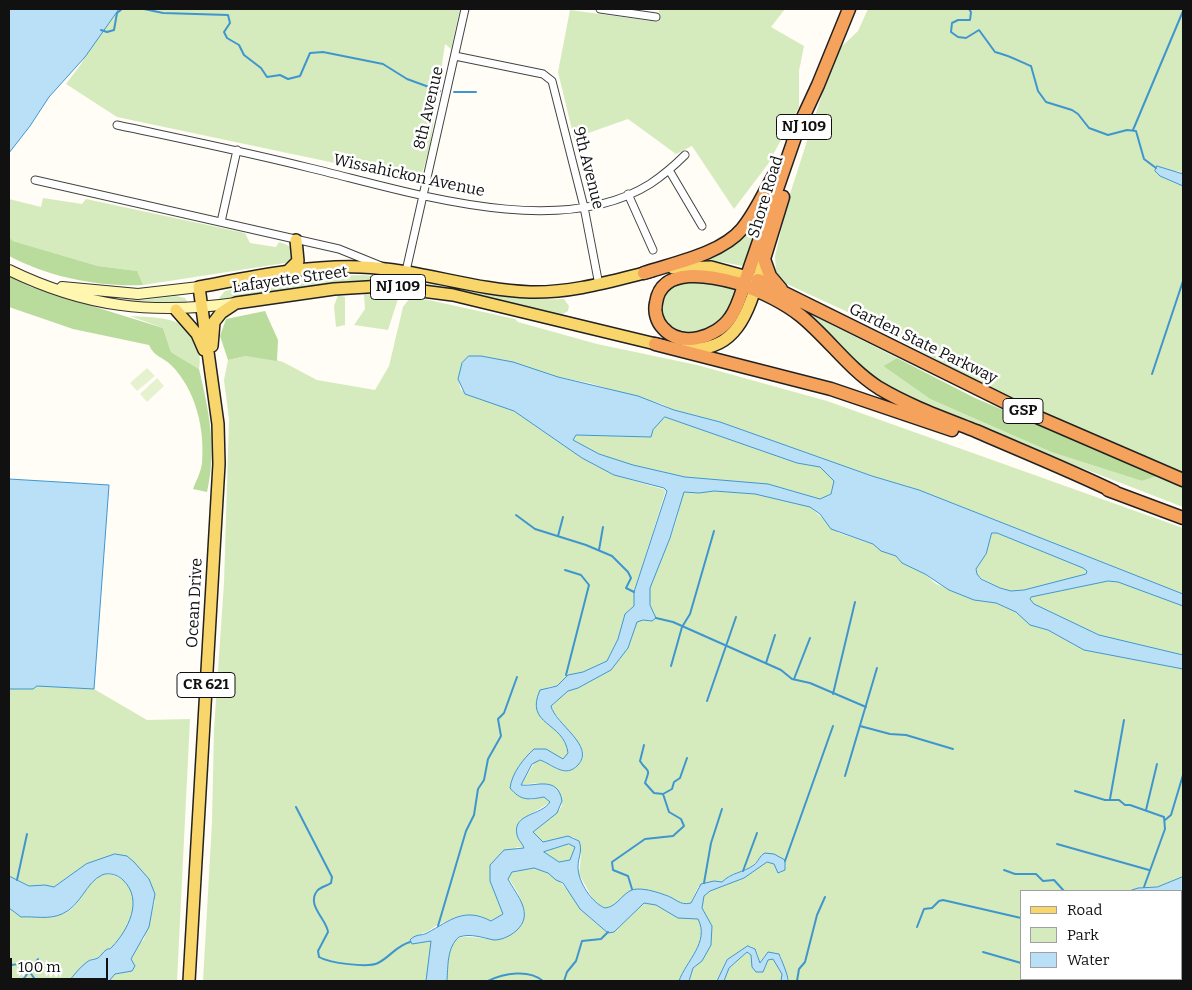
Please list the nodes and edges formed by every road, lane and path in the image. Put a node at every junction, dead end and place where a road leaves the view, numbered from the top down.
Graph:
1 (465, 9) edge
2 (600, 9) edge
3 (850, 9) edge
4 (648, 12) edge
5 (656, 17) dead end
6 (455, 56) junction
7 (818, 85) junction
8 (117, 125) dead end
9 (796, 134) junction
10 (237, 150) junction
11 (685, 155) dead end
12 (669, 170) junction
13 (35, 180) dead end
14 (628, 194) junction
15 (423, 195) junction
16 (584, 207) junction
17 (221, 222) junction
18 (702, 226) dead end
19 (296, 240) junction
20 (653, 250) dead end
21 (764, 259) junction
22 (388, 268) junction
23 (9, 270) edge
24 (406, 271) junction
25 (287, 272) junction
26 (644, 274) junction
27 (751, 283) junction
28 (46, 285) junction
29 (600, 286) junction
30 (199, 287) junction
31 (785, 293) junction
32 (236, 303) junction
33 (202, 308) junction
34 (176, 310) junction
35 (655, 344) junction
36 (210, 365) junction
37 (1183, 480) edge
38 (1115, 492) junction
39 (1183, 518) edge
40 (189, 981) edge

1 - 6 street, 8th Avenue
2 - 4 street
3 - 7 highway, Shore Road / NJ 109
4 - 5 street
6 - 15 street, 8th Avenue
6 - 16 street, 9th Avenue
7 - 9 highway, Shore Road / NJ 109
7 - 21 highway, Shore Road / NJ 109
8 - 10 street, Wissahickon Avenue
9 - 26 highway, NJ 109
9 - 27 highway
10 - 15 street, Wissahickon Avenue
10 - 17 street
11 - 12 street, Wissahickon Avenue
12 - 14 street, Wissahickon Avenue
12 - 18 street
13 - 17 street
14 - 16 street, Wissahickon Avenue
14 - 20 street
15 - 16 street, Wissahickon Avenue
15 - 24 street, 8th Avenue
16 - 29 street, 9th Avenue
17 - 19 street
19 - 22 street
19 - 25 main road
21 - 27 main road, Shore Road / NJ 109
21 - 31 highway
22 - 24 main road, Lafayette Street / NJ 109
22 - 25 main road, Lafayette Street / NJ 109
23 - 28 main road, Lafayette Street / NJ 109
24 - 29 main road, Lafayette Street / NJ 109
25 - 30 main road, Lafayette Street / NJ 109
26 - 27 main road, Garden State Parkway / GSP
26 - 29 main road, Lafayette Street / NJ 109
27 - 27 highway
27 - 31 highway, Garden State Parkway / GSP
27 - 35 main road, NJ 109
27 - 38 highway
28 - 30 main road, Lafayette Street / NJ 109
28 - 34 main road, Lafayette Street / NJ 109
30 - 33 main road, Ocean Drive / CR 621
31 - 37 highway, Garden State Parkway / GSP
32 - 33 main road, Lafayette Street / NJ 109
32 - 35 main road, Lafayette Street / NJ 109
32 - 36 main road
33 - 34 main road, Lafayette Street / NJ 109
33 - 36 main road, Ocean Drive / CR 621
34 - 36 main road
35 - 38 highway
36 - 40 main road, Ocean Drive / CR 621
38 - 39 highway

